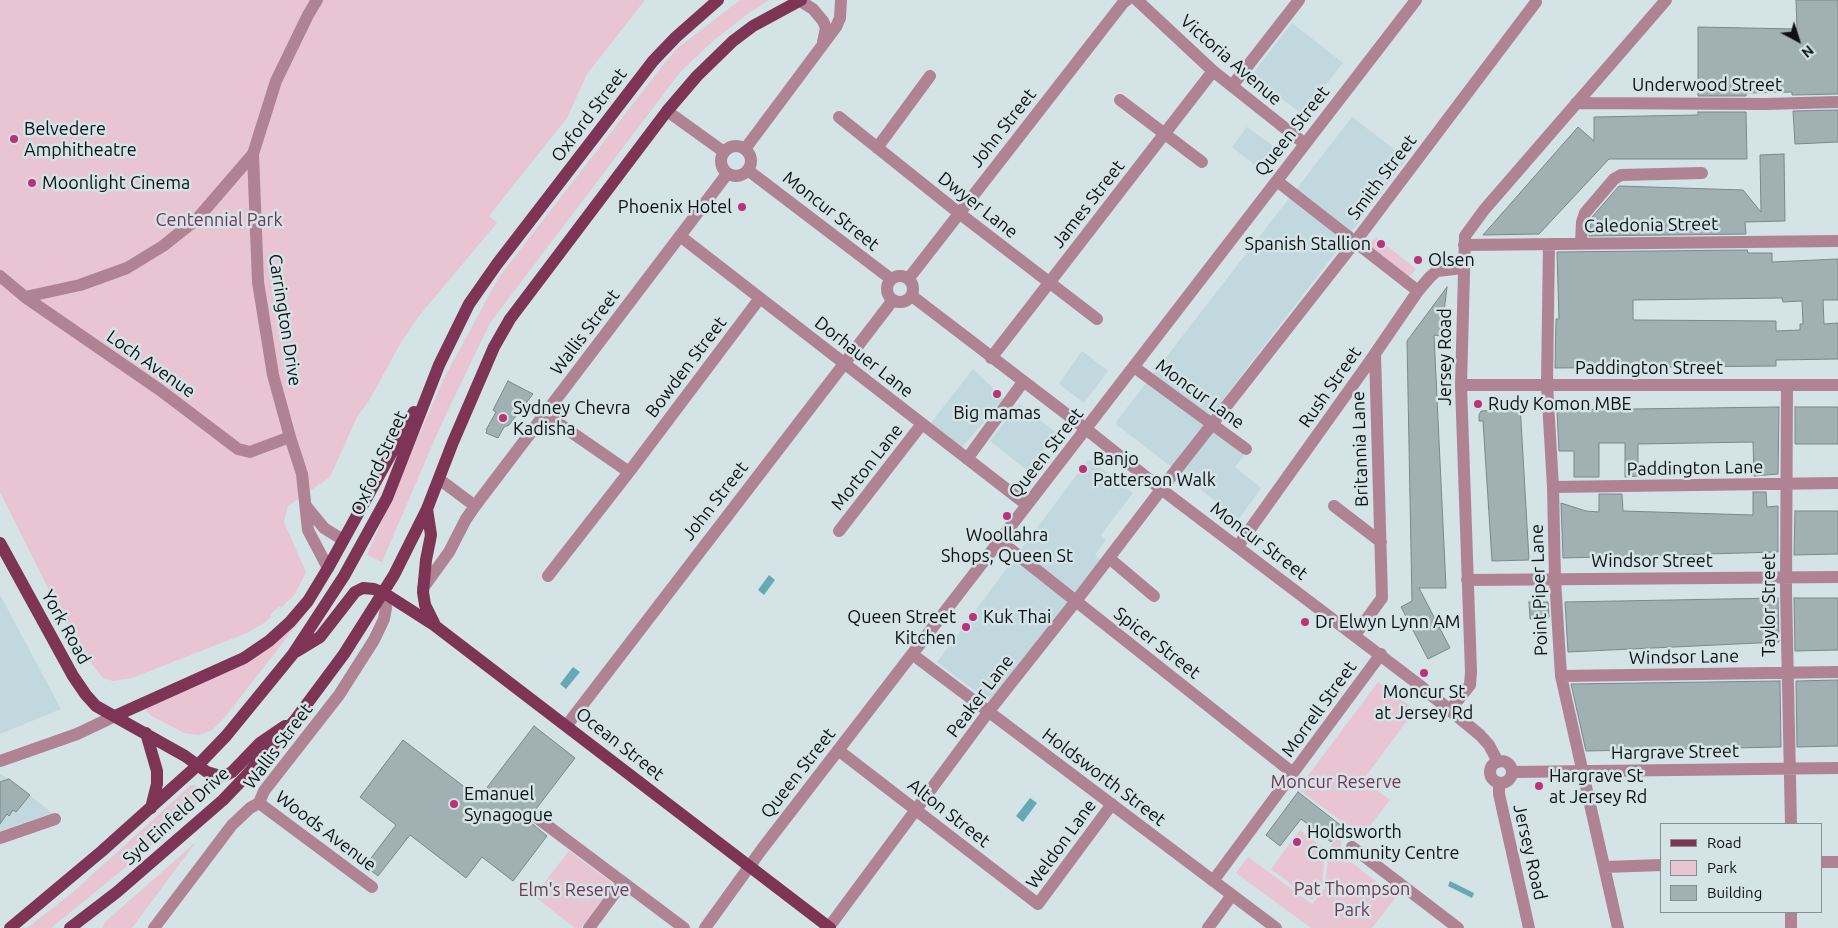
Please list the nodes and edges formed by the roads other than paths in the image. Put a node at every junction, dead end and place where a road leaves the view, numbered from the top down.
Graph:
1 (317, 0) edge
2 (718, 0) edge
3 (800, 0) edge
4 (841, 0) edge
5 (1127, 0) edge
6 (1138, 0) edge
7 (1299, 0) edge
8 (1416, 0) edge
9 (1666, 0) edge
10 (1536, 2) dead end
11 (824, 42) junction
12 (1213, 71) junction
13 (930, 76) dead end
14 (1232, 86) junction
15 (1120, 100) dead end
16 (1838, 102) edge
17 (1576, 103) junction
18 (667, 111) junction
19 (839, 116) dead end
20 (1165, 134) junction
21 (1304, 144) junction
22 (877, 148) junction
23 (745, 149) junction
24 (724, 152) junction
25 (253, 154) junction
26 (1202, 162) dead end
27 (749, 171) junction
28 (1702, 173) dead end
29 (727, 174) junction
30 (1277, 181) junction
31 (959, 213) junction
32 (680, 236) junction
33 (1838, 241) edge
34 (1355, 242) junction
35 (1581, 243) junction
36 (1549, 244) junction
37 (1464, 245) junction
38 (1463, 268) junction
39 (0, 276) edge
40 (909, 278) junction
41 (891, 279) junction
42 (1049, 284) junction
43 (1418, 291) junction
44 (912, 296) junction
45 (25, 297) junction
46 (760, 298) junction
47 (893, 300) junction
48 (1097, 319) dead end
49 (1375, 354) junction
50 (991, 358) junction
51 (843, 363) junction
52 (440, 365) junction
53 (1134, 367) junction
54 (1023, 382) junction
55 (1461, 385) junction
56 (1547, 385) junction
57 (1787, 385) junction
58 (1838, 385) edge
59 (545, 414) junction
60 (1212, 423) junction
61 (922, 424) junction
62 (1086, 429) junction
63 (290, 437) junction
64 (1246, 449) dead end
65 (967, 459) junction
66 (630, 472) junction
67 (439, 479) junction
68 (1838, 483) edge
69 (1787, 484) junction
70 (1553, 487) junction
71 (1161, 489) junction
72 (1027, 505) junction
73 (306, 506) junction
74 (476, 506) junction
75 (1334, 506) dead end
76 (427, 509) junction
77 (839, 531) dead end
78 (344, 540) junction
79 (1000, 540) junction
80 (1381, 542) junction
81 (0, 543) edge
82 (1238, 546) junction
83 (1108, 558) junction
84 (328, 568) junction
85 (548, 576) dead end
86 (1838, 577) edge
87 (1787, 578) junction
88 (1555, 579) junction
89 (1467, 580) junction
90 (423, 588) junction
91 (384, 593) junction
92 (1154, 596) dead end
93 (1076, 602) junction
94 (434, 625) junction
95 (1354, 634) junction
96 (292, 654) junction
97 (912, 654) junction
98 (1381, 654) junction
99 (1838, 672) edge
100 (1787, 673) junction
101 (1561, 676) junction
102 (1450, 710) junction
103 (989, 711) junction
104 (115, 716) junction
105 (295, 720) junction
106 (567, 725) junction
107 (146, 733) junction
108 (838, 750) junction
109 (0, 761) edge
110 (1498, 762) junction
111 (198, 765) junction
112 (1791, 768) junction
113 (1838, 768) edge
114 (1582, 771) junction
115 (1512, 772) junction
116 (1293, 773) junction
117 (1499, 783) junction
118 (259, 804) junction
119 (1112, 804) junction
120 (151, 808) junction
121 (916, 811) junction
122 (536, 817) dead end
123 (55, 819) dead end
124 (1790, 823) edge
125 (0, 838) edge
126 (1352, 847) dead end
127 (1823, 862) edge
128 (1838, 862) edge
129 (749, 865) junction
130 (1660, 865) edge
131 (1605, 867) junction
132 (623, 882) junction
133 (1214, 882) junction
134 (372, 887) dead end
135 (1232, 895) junction
136 (1038, 904) joint
137 (1791, 913) edge
138 (830, 927) edge
139 (10, 928) edge
140 (70, 928) edge
141 (154, 928) edge
142 (589, 928) edge
143 (684, 928) edge
144 (706, 928) edge
145 (1208, 928) edge
146 (1276, 928) edge
147 (1458, 928) edge
148 (1529, 928) edge
149 (1618, 928) edge
150 (1791, 928) edge

1 - 25 street, Carrington Drive
2 - 52 main road, Oxford Street
3 - 11 street
3 - 18 main road
4 - 11 street
5 - 31 street, John Street
6 - 12 street, Victoria Avenue
7 - 14 street
8 - 21 street, Queen Street
9 - 17 street, Jersey Road
10 - 34 street, Smith Street
11 - 23 street
12 - 14 street, Victoria Avenue
12 - 20 street, James Street
13 - 22 street
14 - 21 street, Victoria Avenue
15 - 20 street
16 - 17 street, Underwood Street
17 - 37 street, Jersey Road
18 - 24 street
18 - 67 main road
19 - 22 street, Dwyer Lane
20 - 26 street
20 - 42 street, James Street
21 - 30 street, Queen Street
22 - 31 street, Dwyer Lane
23 - 24 street
23 - 27 street
24 - 29 street
25 - 45 street
25 - 63 street, Carrington Drive
27 - 29 street
27 - 41 street, Moncur Street
28 - 35 street
29 - 32 street, Wallis Street
30 - 34 street
30 - 53 street, Queen Street
31 - 40 street, John Street
31 - 42 street, Dwyer Lane
32 - 46 street, Dorhauer Lane
32 - 59 street, Wallis Street
33 - 35 street, Caledonia Street
34 - 43 street
34 - 60 street, Smith Street
35 - 36 street, Caledonia Street
36 - 37 street, Caledonia Street
36 - 56 street, Point Piper Lane
37 - 38 street, Jersey Road
38 - 43 street, Rush Street
38 - 55 street, Jersey Road
39 - 45 street, Loch Avenue
40 - 41 street
40 - 44 street
41 - 47 street
42 - 48 street, Dwyer Lane
42 - 50 street, James Street
43 - 49 street, Rush Street
44 - 47 street
44 - 50 street, Moncur Street
45 - 63 street, Loch Avenue
46 - 51 street, Dorhauer Lane
46 - 66 street, Bowden Street
47 - 51 street, John Street
49 - 80 street, Britannia Lane
49 - 82 street, Rush Street
50 - 54 street, Moncur Street
51 - 61 street, Dorhauer Lane
51 - 106 street, John Street
52 - 78 main road
52 - 96 main road, Oxford Street
53 - 60 street, Moncur Lane
53 - 62 street, Queen Street
54 - 62 street, Moncur Street
54 - 65 street
55 - 56 street, Paddington Street
55 - 89 street, Jersey Road
56 - 57 street, Paddington Street
56 - 70 street, Point Piper Lane
57 - 58 street, Paddington Street
57 - 69 street, Taylor Street
59 - 66 street
59 - 74 street, Wallis Street
60 - 64 street, Moncur Lane
60 - 71 street, Smith Street
61 - 65 street, Dorhauer Lane
61 - 77 street, Morton Lane
62 - 71 street, Moncur Street
62 - 72 street, Queen Street
63 - 73 street, Carrington Drive
65 - 72 street, Dorhauer Lane
66 - 85 street, Bowden Street
67 - 74 street
67 - 76 main road
68 - 69 street, Paddington Lane
69 - 70 street, Paddington Lane
69 - 87 street, Taylor Street
70 - 88 street, Point Piper Lane
71 - 82 street, Moncur Street
71 - 83 street, Peaker Lane
72 - 79 street, Queen Street
73 - 78 street
73 - 84 street, Carrington Drive
74 - 90 street, Wallis Street
75 - 80 street, Britannia Lane
76 - 90 main road
76 - 91 main road
78 - 84 main road
79 - 93 street, Spicer Street
79 - 97 street, Queen Street
80 - 95 street, Britannia Lane
81 - 104 main road, York Road
82 - 95 street, Moncur Street
83 - 92 street
83 - 93 street, Peaker Lane
84 - 104 main road
86 - 87 street, Windsor Street
87 - 88 street, Windsor Street
87 - 100 street, Taylor Street
88 - 89 street, Windsor Street
88 - 101 street, Point Piper Lane
89 - 102 street, Jersey Road
90 - 94 main road
91 - 94 main road, Ocean Street
91 - 96 main road
91 - 105 main road
91 - 118 street, Wallis Street
93 - 103 street, Peaker Lane
93 - 116 street, Spicer Street
94 - 106 main road, Ocean Street
95 - 98 street, Moncur Street
96 - 111 main road, Oxford Street
97 - 103 street, Holdsworth Street
97 - 108 street, Queen Street
98 - 102 street, Moncur Street
98 - 116 street, Morrell Street
99 - 100 street, Windsor Lane
100 - 101 street, Windsor Lane
100 - 112 street, Taylor Street
101 - 114 street, Point Piper Lane
102 - 110 street
103 - 119 street, Holdsworth Street
103 - 121 street, Peaker Lane
104 - 107 main road
104 - 109 street
105 - 111 main road
105 - 140 main road, Syd Einfeld Drive
106 - 129 main road, Ocean Street
107 - 111 main road
107 - 120 main road
108 - 121 street, Alton Street
108 - 129 street, Queen Street
110 - 115 street
110 - 117 street
111 - 120 main road, Syd Einfeld Drive
112 - 113 street, Hargrave Street
112 - 114 street, Hargrave Street
112 - 124 street, Taylor Street
114 - 115 street, Hargrave Street
114 - 131 street, Point Piper Lane
115 - 117 street
116 - 133 street, Morrell Street
117 - 148 street, Jersey Road
118 - 134 street, Woods Avenue
118 - 141 street, Wallis Street
119 - 133 street, Holdsworth Street
119 - 136 street, Weldon Lane
120 - 139 main road, Syd Einfeld Drive
121 - 136 street, Alton Street
121 - 138 street, Peaker Lane
122 - 132 street
123 - 125 street
126 - 147 street
127 - 128 street
129 - 138 main road, Ocean Street
129 - 144 street, Queen Street
130 - 131 street
131 - 149 street, Point Piper Lane
132 - 142 street
132 - 143 street
133 - 135 street, Holdsworth Street
135 - 145 street
135 - 146 street, Holdsworth Street
137 - 150 street

